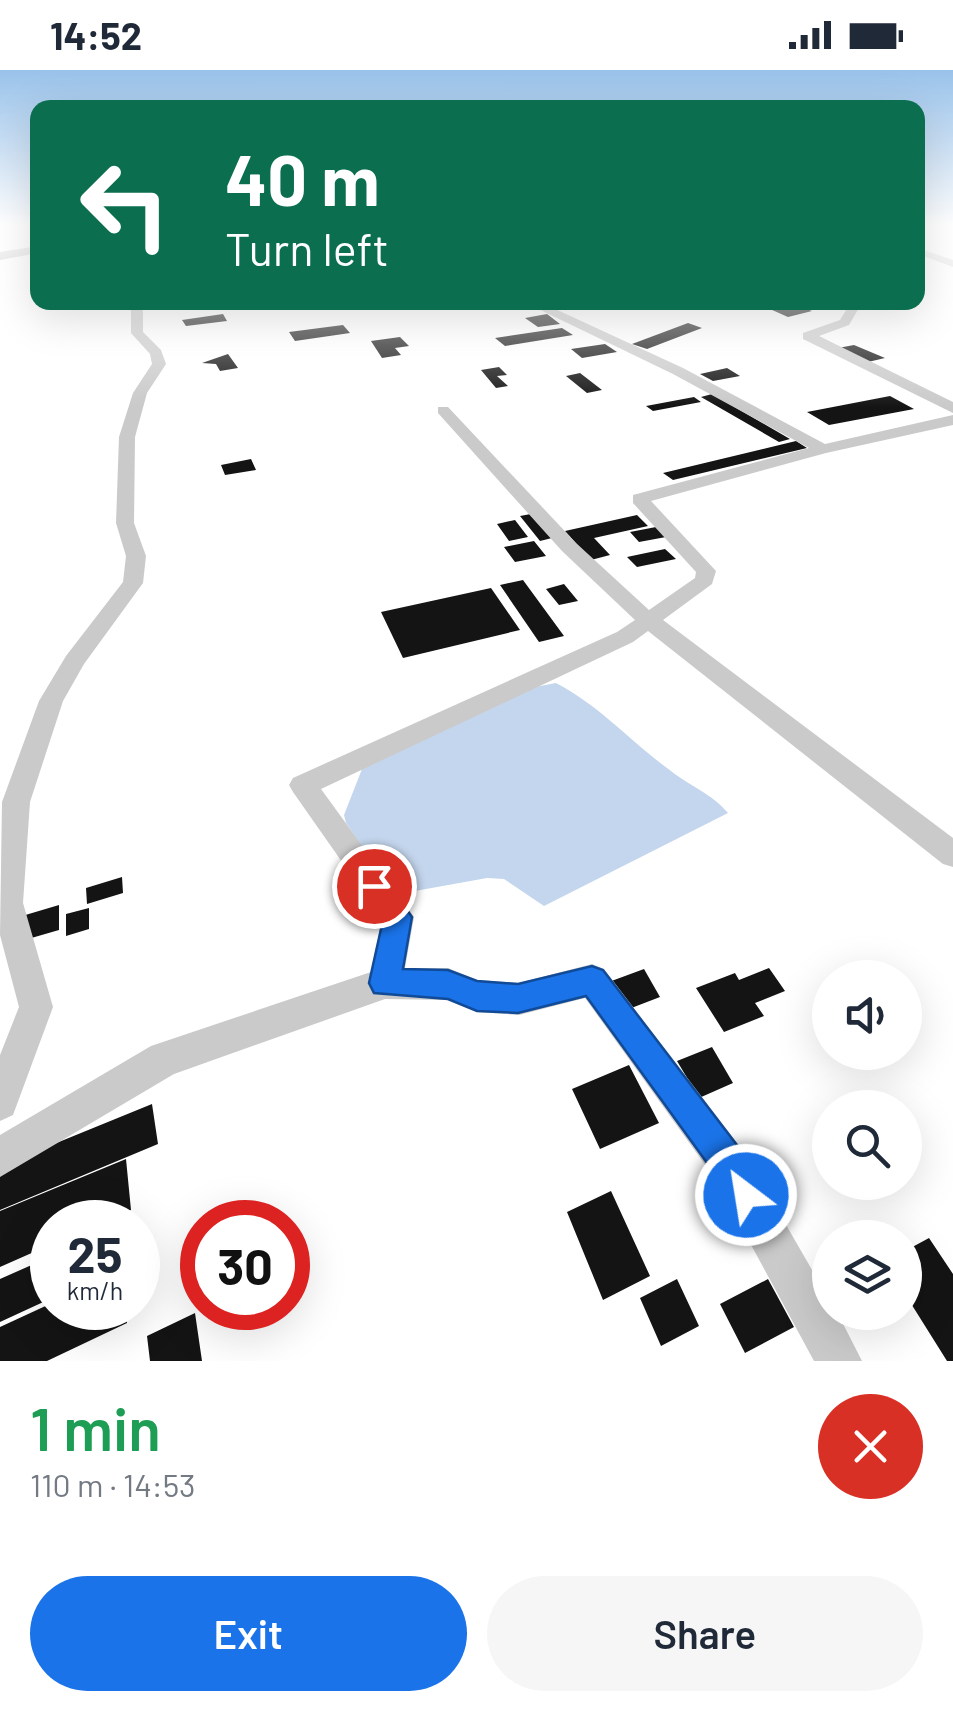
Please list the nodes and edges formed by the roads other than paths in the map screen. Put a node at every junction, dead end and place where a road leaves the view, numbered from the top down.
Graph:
1 (136, 310) edge
2 (546, 310) edge
3 (852, 310) edge
4 (953, 408) edge
5 (443, 410) dead end
6 (953, 420) edge
7 (822, 449) junction
8 (648, 620) junction
9 (953, 854) edge
10 (385, 983) junction
11 (0, 1102) edge
12 (0, 1157) edge
13 (839, 1361) edge

1 - 11 street
2 - 7 street
3 - 4 street
5 - 8 street
6 - 7 street
7 - 8 street
8 - 9 street
8 - 10 street
10 - 12 street
10 - 13 street

